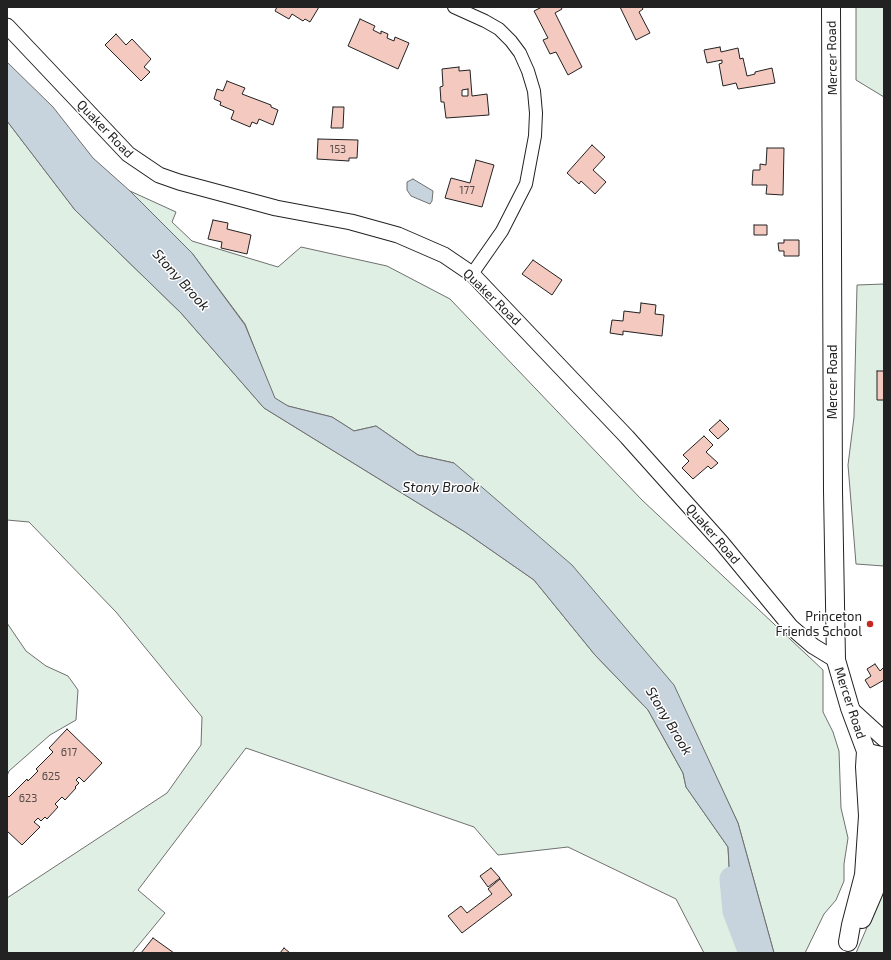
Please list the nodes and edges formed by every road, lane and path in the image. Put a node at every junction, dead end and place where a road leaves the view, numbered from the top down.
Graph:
1 (454, 7) edge
2 (831, 7) edge
3 (7, 26) edge
4 (472, 274) junction
5 (836, 660) junction
6 (850, 708) junction
7 (884, 739) edge
8 (866, 751) junction
9 (884, 755) edge
10 (868, 816) junction
11 (884, 829) edge
12 (845, 948) edge

1 - 4 street
2 - 5 main road, Mercer Road
3 - 4 street, Quaker Road
4 - 5 street, Quaker Road
5 - 6 main road, Mercer Road
6 - 7 street
6 - 8 main road, Mercer Road
8 - 9 street
8 - 10 main road, Mercer Road
8 - 11 main road, Mercer Road
10 - 11 street
10 - 12 main road, Mercer Road
11 - 12 main road, Mercer Road

